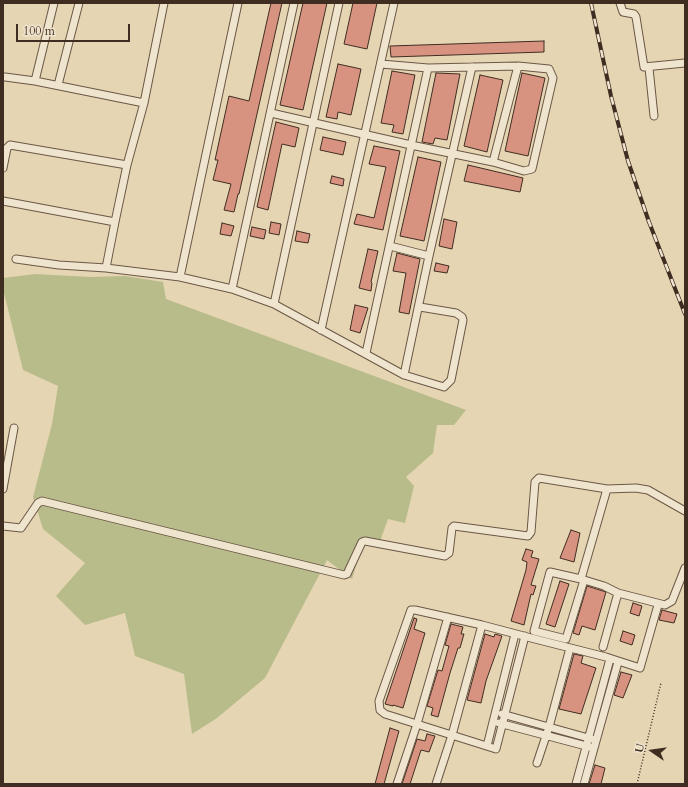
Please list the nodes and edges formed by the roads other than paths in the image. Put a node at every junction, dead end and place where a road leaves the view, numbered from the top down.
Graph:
1 (54, 3) edge
2 (79, 3) edge
3 (164, 3) edge
4 (238, 3) edge
5 (294, 3) edge
6 (340, 3) edge
7 (394, 3) edge
8 (620, 3) edge
9 (685, 63) edge
10 (381, 64) junction
11 (518, 66) junction
12 (472, 67) junction
13 (428, 68) junction
14 (649, 68) junction
15 (5, 77) dead end
16 (35, 81) junction
17 (58, 85) junction
18 (144, 103) junction
19 (271, 113) junction
20 (654, 116) dead end
21 (314, 123) junction
22 (366, 135) junction
23 (411, 145) junction
24 (454, 153) junction
25 (493, 162) junction
26 (127, 165) junction
27 (3, 168) edge
28 (3, 201) edge
29 (114, 222) junction
30 (390, 246) junction
31 (429, 256) junction
32 (16, 259) dead end
33 (106, 268) junction
34 (180, 277) junction
35 (232, 289) junction
36 (274, 304) junction
37 (420, 307) junction
38 (321, 330) junction
39 (366, 353) junction
40 (404, 375) junction
41 (14, 428) dead end
42 (3, 489) edge
43 (608, 489) junction
44 (685, 511) edge
45 (3, 526) edge
46 (685, 568) edge
47 (583, 579) junction
48 (618, 593) junction
49 (658, 605) junction
50 (448, 617) junction
51 (482, 625) junction
52 (515, 634) junction
53 (525, 636) junction
54 (603, 647) dead end
55 (570, 648) junction
56 (610, 659) junction
57 (618, 662) junction
58 (495, 713) junction
59 (505, 715) junction
60 (493, 721) junction
61 (417, 724) junction
62 (502, 724) junction
63 (549, 727) junction
64 (452, 735) junction
65 (546, 736) junction
66 (588, 738) junction
67 (596, 740) junction
68 (487, 746) junction
69 (590, 748) junction
70 (537, 764) dead end
71 (397, 784) edge
72 (436, 784) edge
73 (576, 784) edge
74 (584, 784) edge

1 - 16 street
2 - 17 street
3 - 18 street
4 - 34 street
5 - 19 street
6 - 21 street
7 - 10 street
8 - 14 street
9 - 14 street
10 - 13 street
10 - 22 street
11 - 12 street
11 - 25 street
11 - 25 street
12 - 13 street
12 - 24 street
13 - 23 street
14 - 20 street
15 - 16 street
16 - 17 street
17 - 18 street
18 - 26 street
19 - 21 street
19 - 35 street
21 - 22 street
21 - 36 street
22 - 23 street
22 - 38 street
23 - 24 street
23 - 30 street
24 - 25 street
24 - 31 street
26 - 27 street
26 - 29 street
28 - 29 street
29 - 33 street
30 - 31 street
30 - 39 street
31 - 37 street
32 - 33 street
33 - 34 street
34 - 35 street
35 - 36 street
36 - 38 street
37 - 40 street
37 - 40 street
38 - 39 street
39 - 40 street
41 - 42 street
43 - 44 street
43 - 45 street
43 - 47 street
46 - 49 street
47 - 47 street
47 - 48 street
48 - 49 street
48 - 54 street
49 - 57 street
50 - 51 street
50 - 61 street
50 - 61 street
51 - 52 street
51 - 64 street
52 - 53 street
52 - 58 street
53 - 55 street
53 - 59 street
55 - 56 street
55 - 63 street
56 - 57 street
56 - 66 street
57 - 67 street
58 - 59 street
58 - 60 street
59 - 62 street
59 - 63 street
60 - 62 street
60 - 68 street
61 - 64 street
61 - 71 street
62 - 65 street
62 - 68 street
63 - 65 street
63 - 66 street
64 - 68 street
64 - 72 street
65 - 69 street
65 - 70 street
66 - 67 street
66 - 69 street
67 - 69 street
69 - 73 street
69 - 74 street

